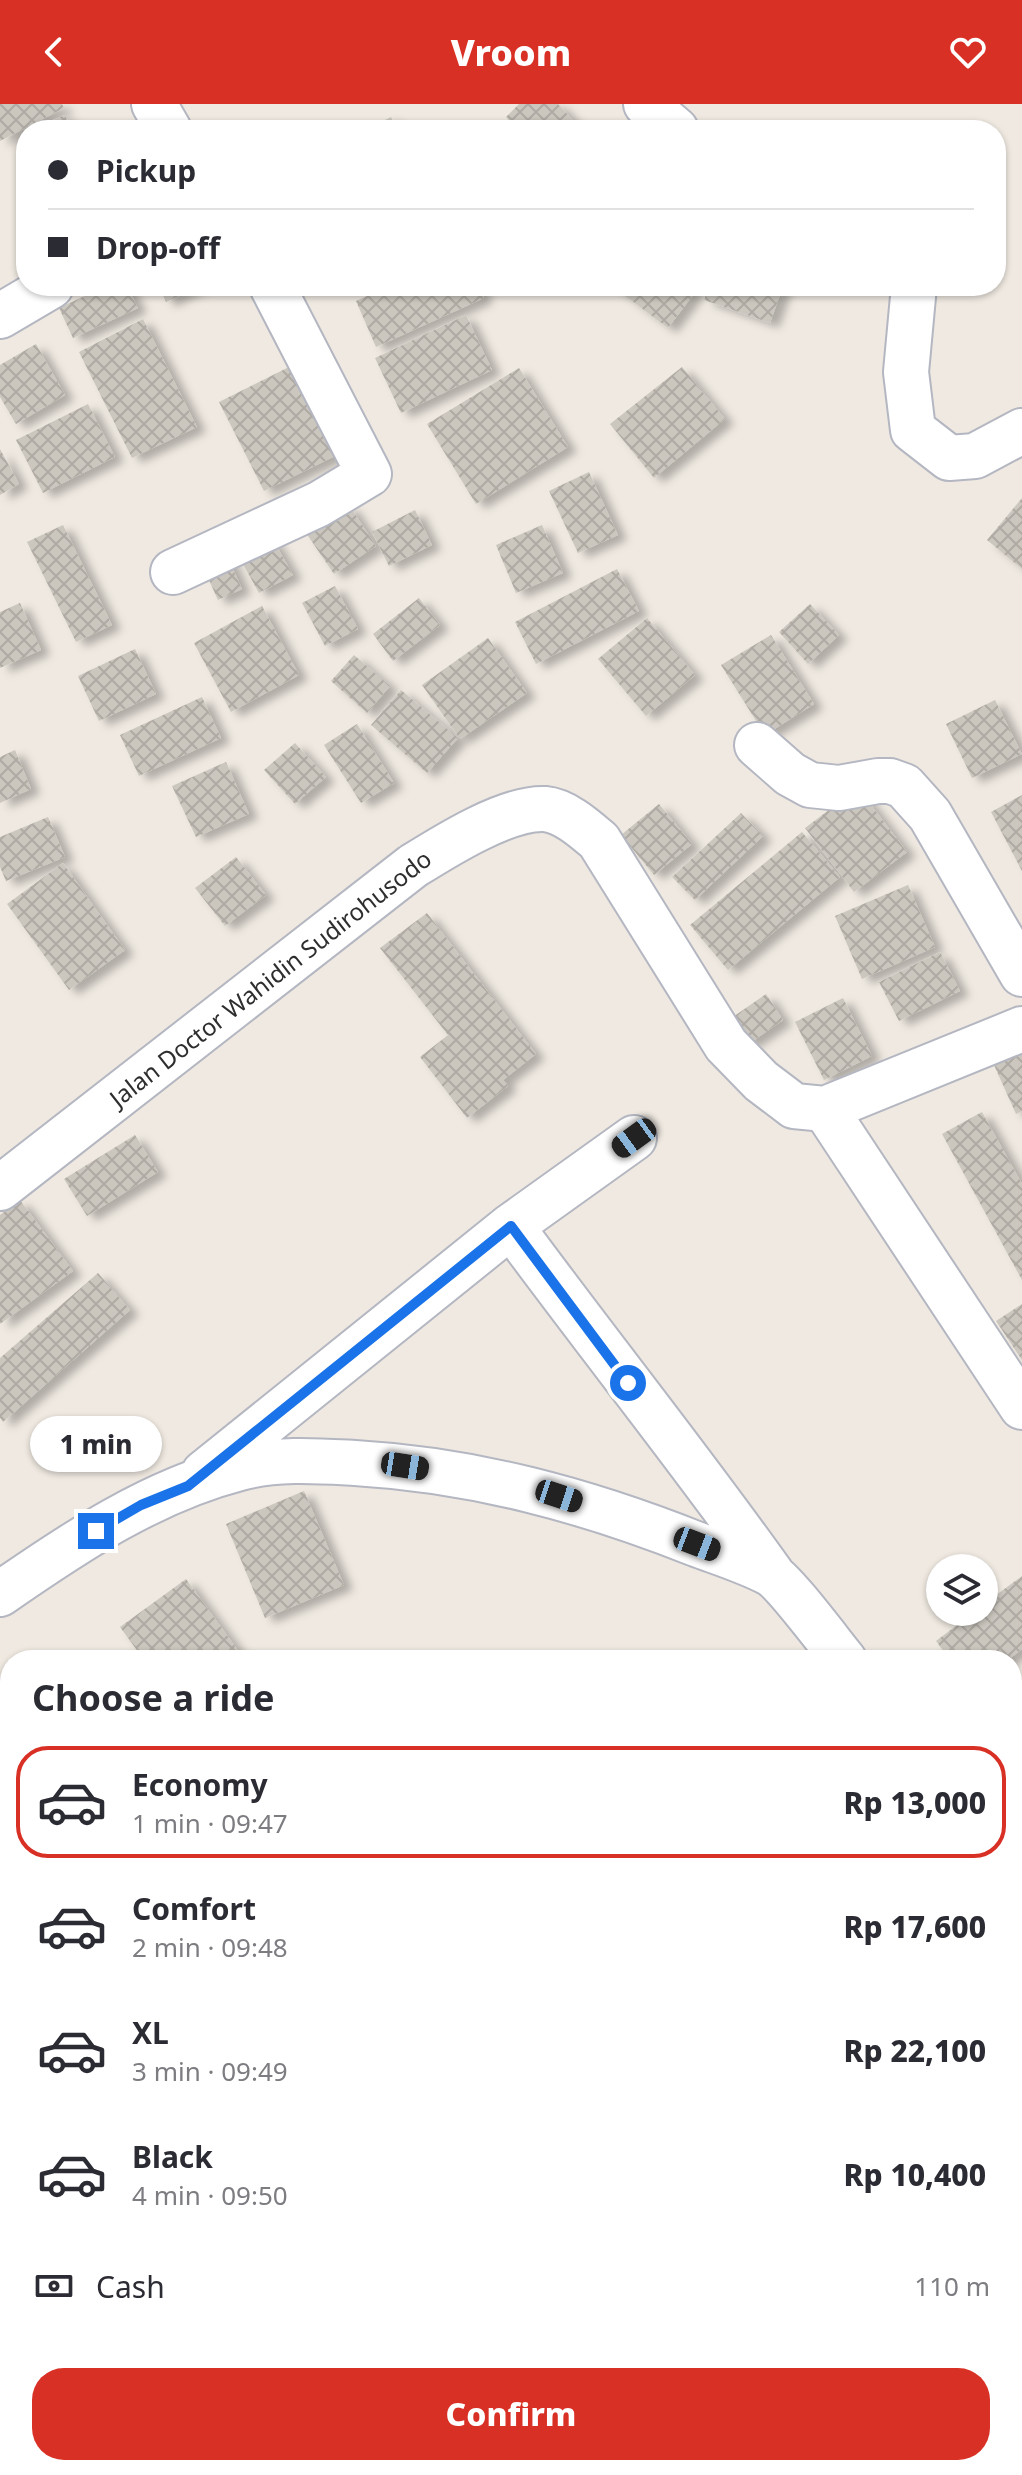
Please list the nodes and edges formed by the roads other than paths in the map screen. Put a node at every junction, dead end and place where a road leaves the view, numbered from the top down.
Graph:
1 (646, 104) edge
2 (664, 120) edge
3 (34, 296) edge
4 (277, 296) edge
5 (913, 296) edge
6 (0, 316) edge
7 (1022, 431) edge
8 (173, 572) dead end
9 (757, 745) dead end
10 (1022, 974) edge
11 (1022, 1029) edge
12 (825, 1109) junction
13 (634, 1138) dead end
14 (0, 1188) edge
15 (511, 1226) junction
16 (1022, 1407) edge
17 (701, 1474) junction
18 (188, 1486) junction
19 (647, 1525) junction
20 (772, 1574) junction
21 (0, 1594) edge
22 (836, 1650) edge

1 - 2 street
3 - 6 street
4 - 8 street
5 - 7 street
9 - 10 street
11 - 12 street
12 - 14 street, Jalan Doctor Wahidin Sudirohusodo
12 - 16 street
13 - 15 street
15 - 17 street
15 - 18 street
17 - 19 street
17 - 20 street
18 - 19 street
18 - 21 street
19 - 20 street
20 - 22 street

